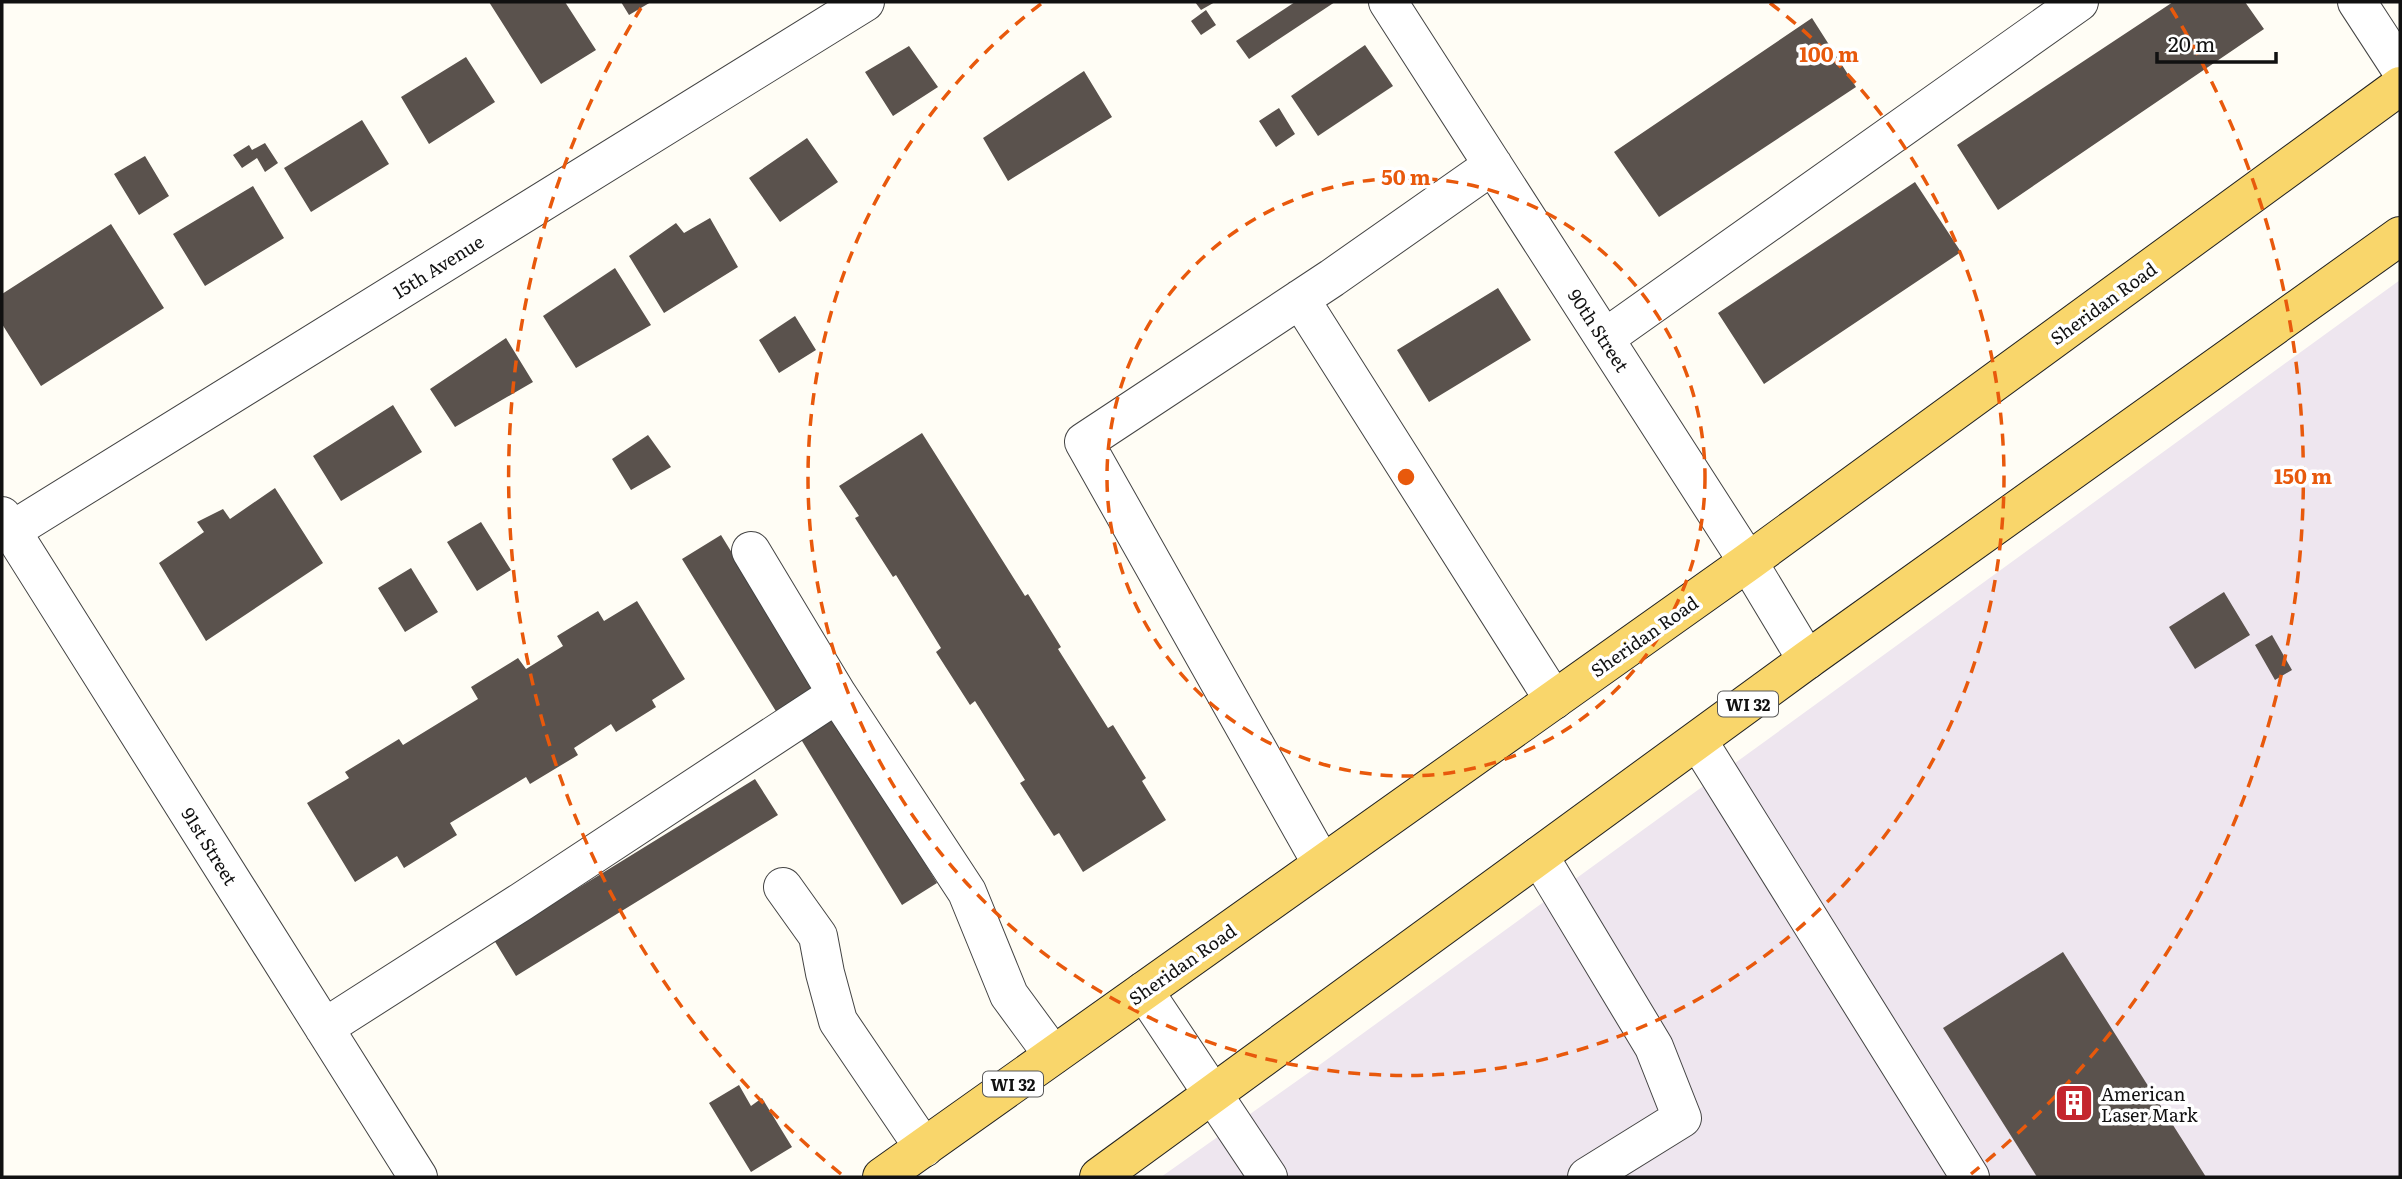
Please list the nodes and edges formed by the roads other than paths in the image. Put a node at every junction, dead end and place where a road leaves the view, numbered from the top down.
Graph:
1 (865, 2) edge
2 (1388, 2) edge
3 (2079, 2) edge
4 (2357, 2) edge
5 (2400, 68) edge
6 (2400, 86) edge
7 (1493, 165) junction
8 (2400, 236) edge
9 (1300, 299) junction
10 (1605, 338) junction
11 (6, 523) edge
12 (751, 551) dead end
13 (1748, 562) junction
14 (1807, 660) junction
15 (837, 694) junction
16 (1554, 700) junction
17 (1698, 741) junction
18 (1539, 856) junction
19 (1322, 864) junction
20 (783, 887) dead end
21 (1144, 991) junction
22 (324, 1028) junction
23 (1053, 1055) junction
24 (1213, 1094) junction
25 (924, 1148) junction
26 (418, 1177) edge
27 (882, 1177) edge
28 (1098, 1177) edge
29 (1268, 1177) edge
30 (1587, 1177) edge
31 (1970, 1177) edge

1 - 11 street, 15th Avenue
2 - 7 street, 90th Street
3 - 10 street
4 - 5 street
6 - 13 main road, Sheridan Road / WI 32
7 - 9 street
7 - 10 street, 90th Street
8 - 14 main road, WI 32
9 - 16 street
9 - 19 street
10 - 13 street, 90th Street
11 - 22 street, 91st Street
12 - 15 street
13 - 14 street, 90th Street
13 - 16 main road, Sheridan Road / WI 32
14 - 17 main road, WI 32
15 - 22 street
15 - 23 street
16 - 19 main road, Sheridan Road / WI 32
17 - 18 main road, WI 32
17 - 31 street
18 - 24 main road, WI 32
18 - 30 street
19 - 21 main road, Sheridan Road / WI 32
20 - 25 street
21 - 23 main road, Sheridan Road / WI 32
21 - 24 street
22 - 26 street, 91st Street
23 - 25 main road, Sheridan Road / WI 32
24 - 28 main road, WI 32
24 - 29 street
25 - 27 main road, Sheridan Road / WI 32

